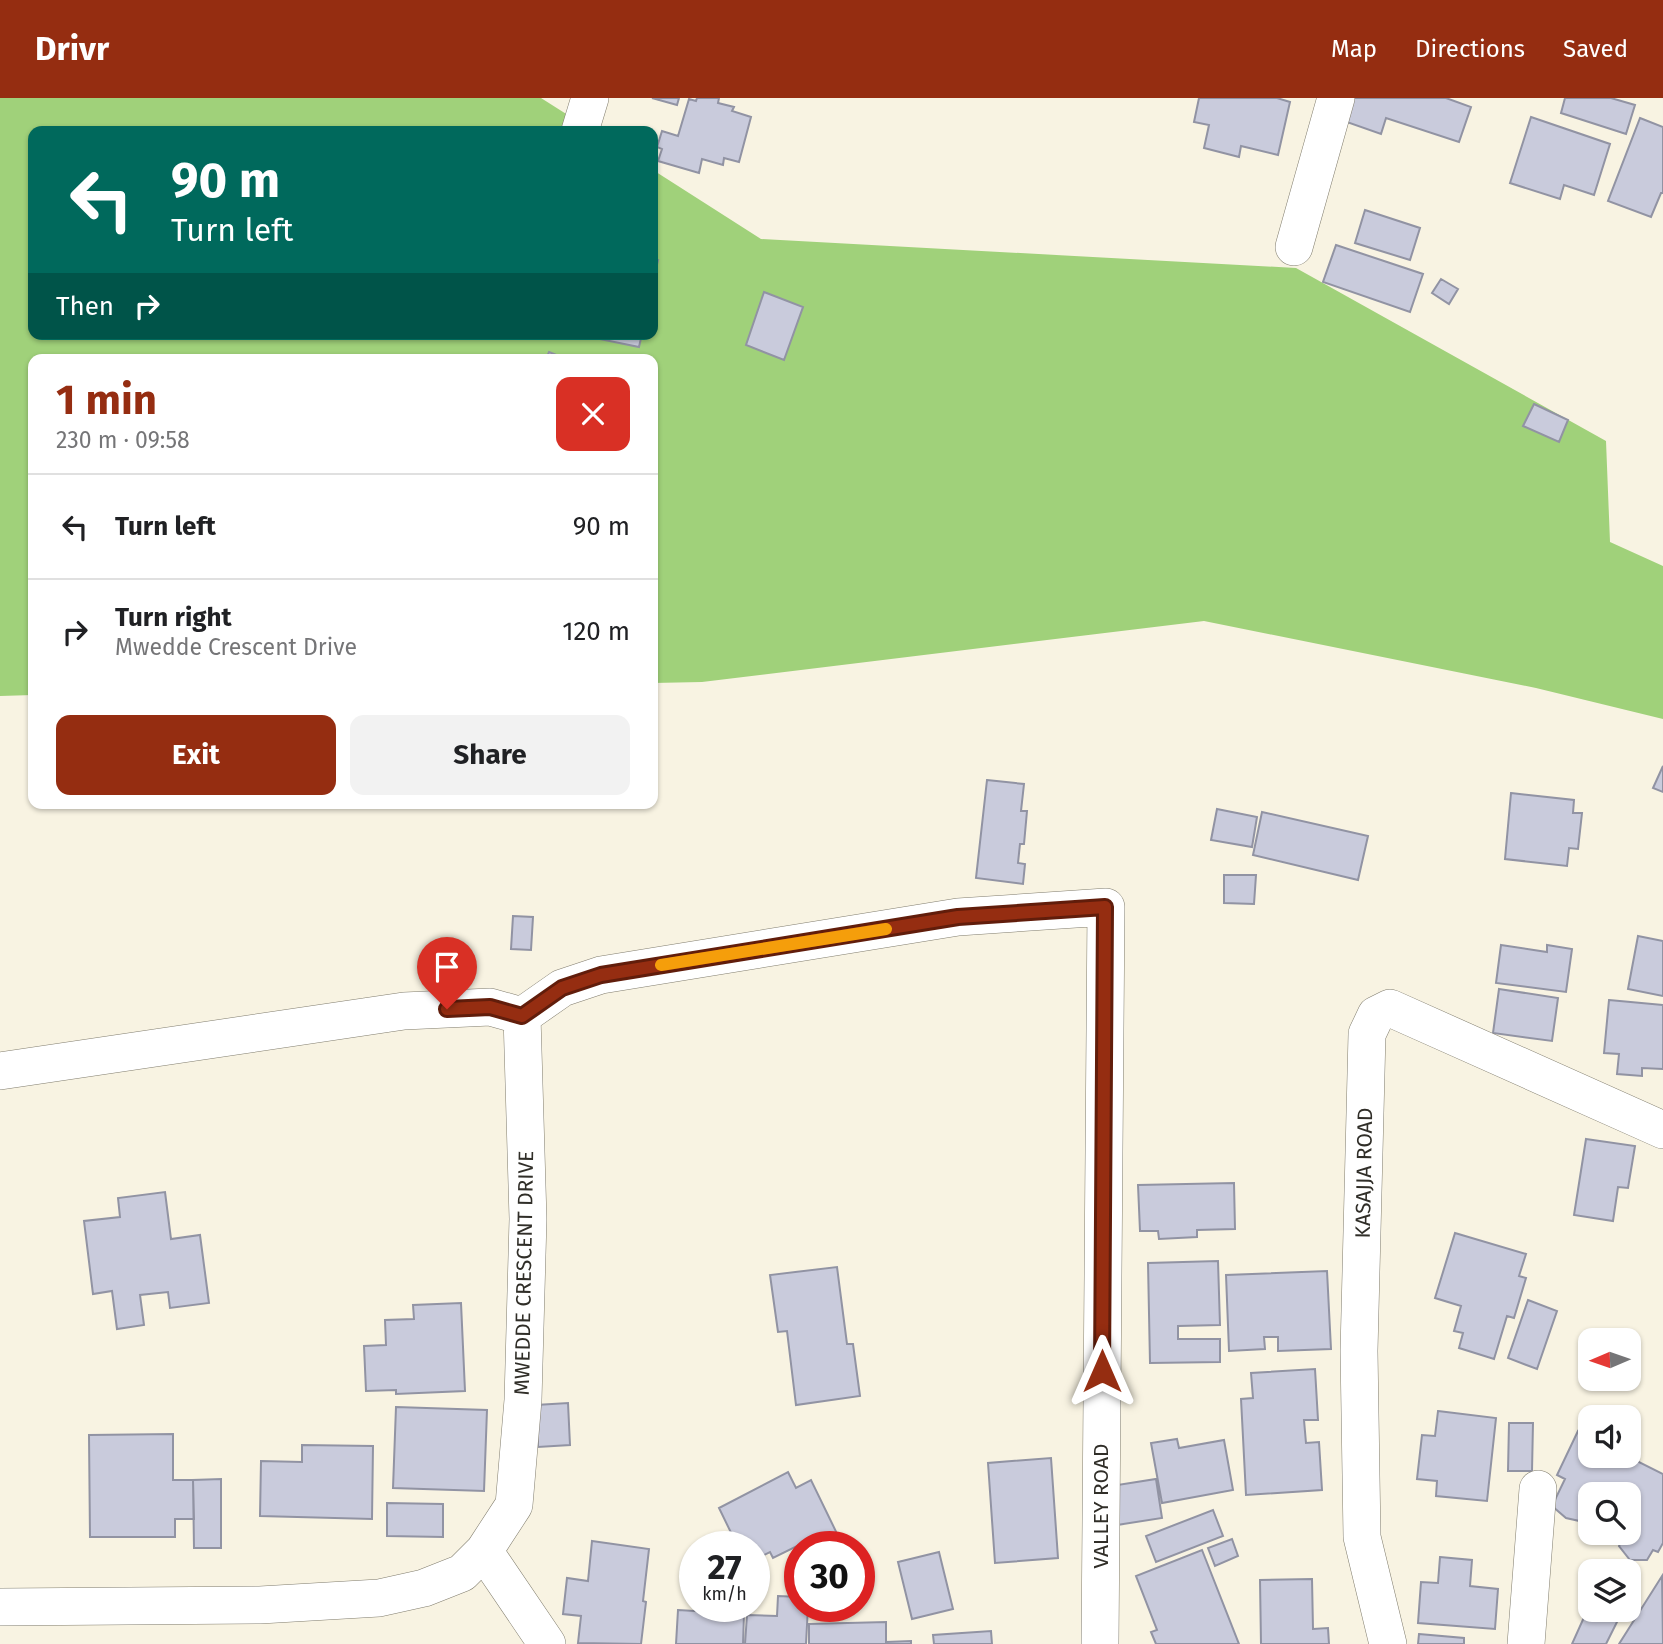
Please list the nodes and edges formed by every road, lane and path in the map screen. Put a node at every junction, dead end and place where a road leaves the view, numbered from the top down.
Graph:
1 (590, 98) edge
2 (1336, 98) edge
3 (582, 126) edge
4 (1294, 247) dead end
5 (522, 1016) junction
6 (0, 1072) edge
7 (1663, 1130) edge
8 (1538, 1489) dead end
9 (484, 1551) junction
10 (0, 1606) edge
11 (547, 1644) edge
12 (1100, 1644) edge
13 (1388, 1644) edge
14 (1526, 1644) edge

1 - 3 street
2 - 4 street
5 - 6 street
5 - 9 street, MWEDDE CRESCENT DRIVE
5 - 12 street, VALLEY ROAD
7 - 13 street, KASAJJA ROAD
8 - 14 street
9 - 10 street, MWEDDE CRESCENT DRIVE
9 - 11 street

